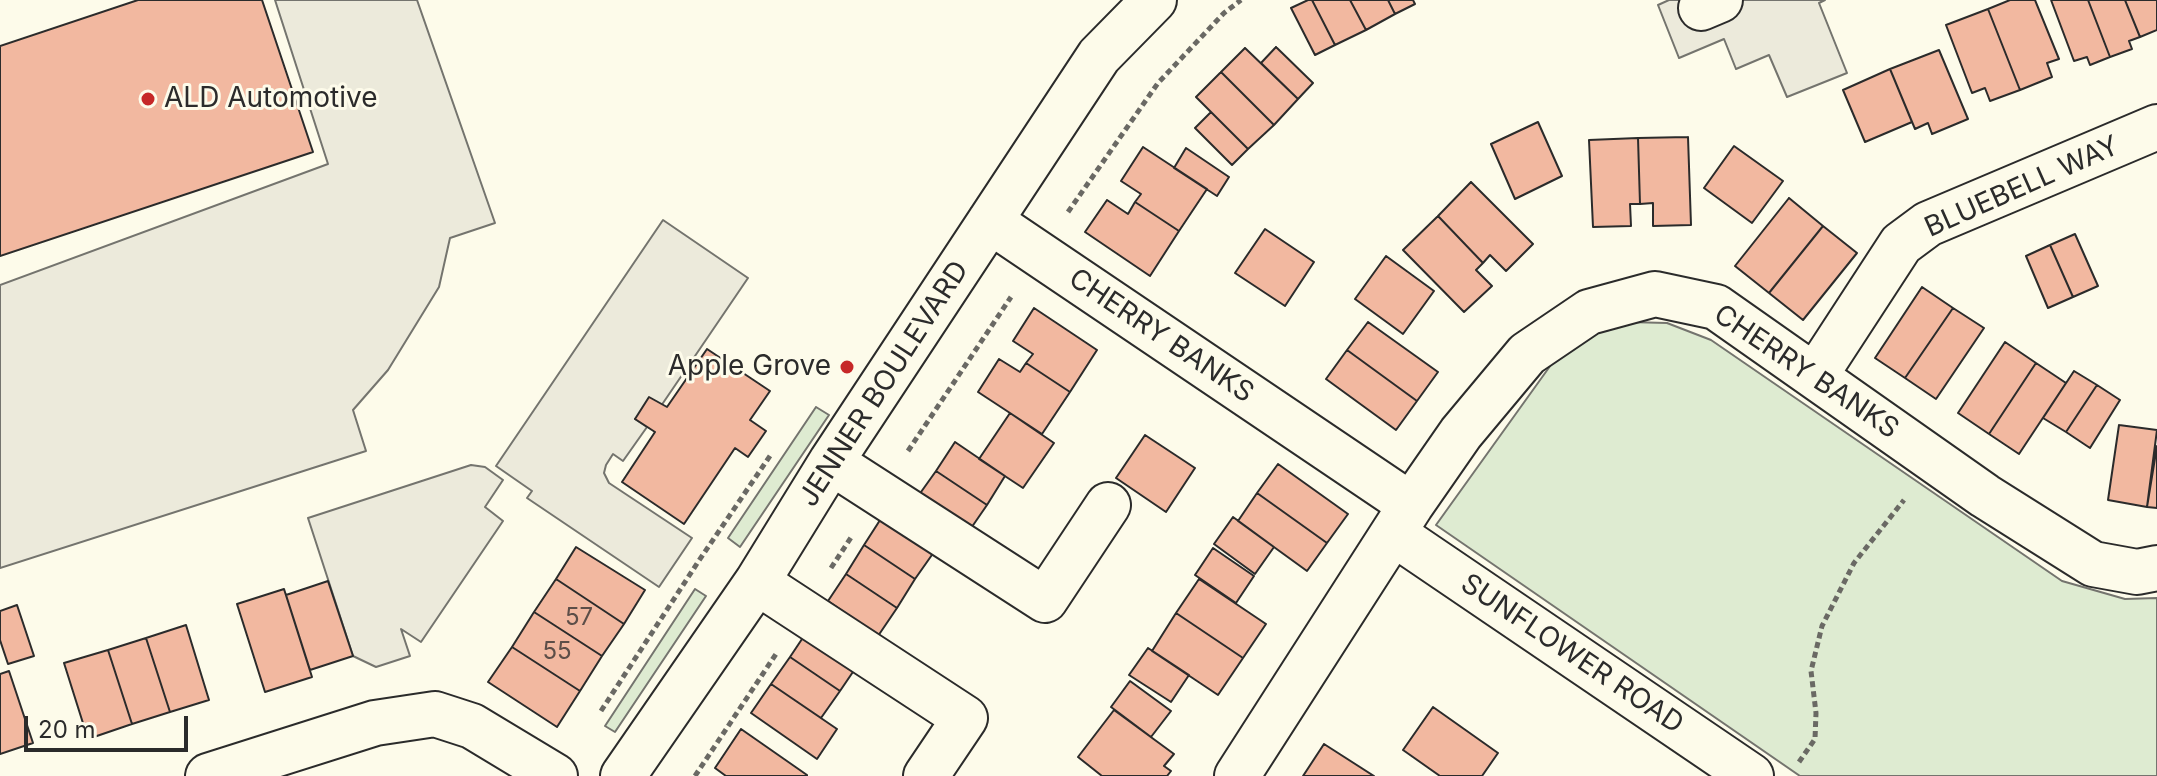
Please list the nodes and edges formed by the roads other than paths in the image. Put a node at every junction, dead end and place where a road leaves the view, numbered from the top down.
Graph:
1 (1154, 0) edge
2 (2157, 127) edge
3 (990, 221) junction
4 (1815, 376) junction
5 (831, 462) junction
6 (1108, 505) dead end
7 (1402, 519) junction
8 (2157, 568) edge
9 (757, 582) junction
10 (208, 776) edge
11 (555, 776) edge
12 (623, 776) edge
13 (926, 776) edge
14 (1237, 776) edge
15 (1751, 776) edge

1 - 3 street, JENNER BOULEVARD
2 - 4 street, BLUEBELL WAY
3 - 5 street, JENNER BOULEVARD
3 - 7 street, CHERRY BANKS
4 - 7 street, CHERRY BANKS
4 - 8 street, CHERRY BANKS
5 - 6 street
5 - 9 street, JENNER BOULEVARD
7 - 14 street, CHERRY BANKS
7 - 15 street, SUNFLOWER ROAD
9 - 12 street, JENNER BOULEVARD
9 - 13 street
10 - 11 street

